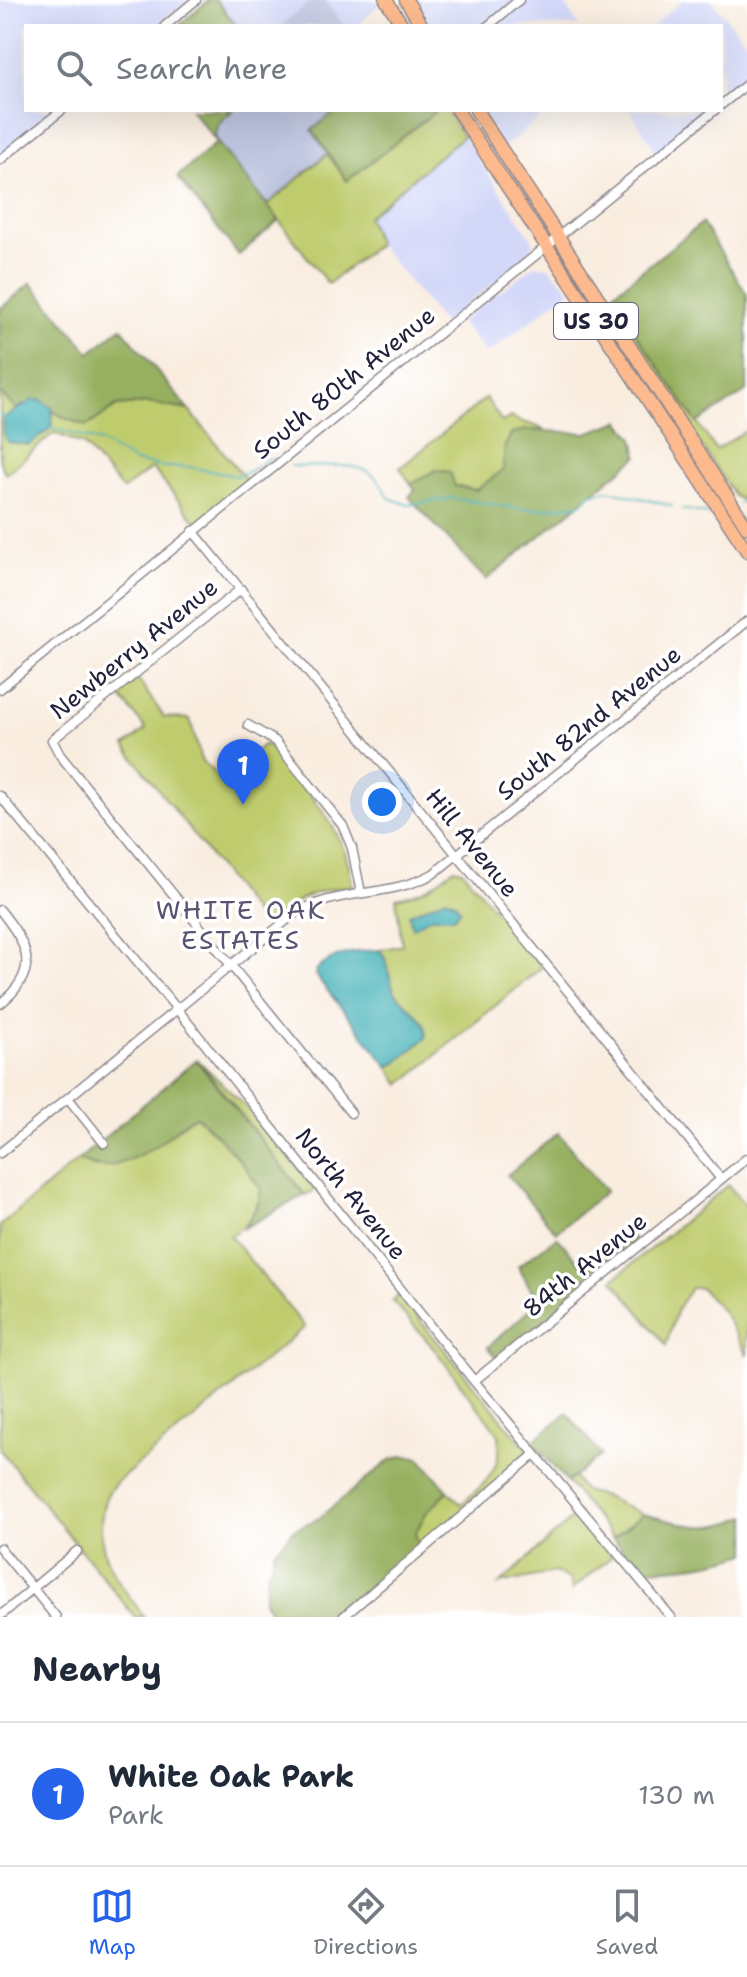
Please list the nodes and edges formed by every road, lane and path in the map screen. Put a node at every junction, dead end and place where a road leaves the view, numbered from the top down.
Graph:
1 (196, 0) edge
2 (386, 0) edge
3 (406, 0) edge
4 (519, 0) edge
5 (167, 24) edge
6 (402, 24) edge
7 (421, 24) edge
8 (490, 24) edge
9 (747, 84) edge
10 (723, 103) edge
11 (60, 112) edge
12 (458, 112) edge
13 (477, 112) edge
14 (713, 112) edge
15 (0, 160) edge
16 (558, 237) junction
17 (547, 246) junction
18 (746, 522) edge
19 (193, 531) junction
20 (734, 532) junction
21 (747, 551) edge
22 (241, 589) junction
23 (747, 621) edge
24 (0, 689) edge
25 (248, 725) dead end
26 (0, 796) edge
27 (457, 857) junction
28 (361, 893) junction
29 (0, 910) edge
30 (232, 965) junction
31 (0, 1004) edge
32 (177, 1009) junction
33 (68, 1098) junction
34 (351, 1113) dead end
35 (104, 1143) dead end
36 (0, 1153) edge
37 (747, 1158) edge
38 (721, 1179) junction
39 (474, 1381) junction
40 (535, 1454) junction
41 (0, 1548) edge
42 (77, 1551) dead end
43 (33, 1589) junction
44 (0, 1616) edge
45 (56, 1617) edge
46 (343, 1617) edge
47 (671, 1617) edge

1 - 5 street
2 - 6 main road
3 - 7 main road
4 - 8 street
9 - 10 street
11 - 15 street
12 - 17 main road, US 30
13 - 16 main road, US 30
14 - 16 street, South 80th Avenue
16 - 17 street, South 80th Avenue
16 - 18 main road, US 30
17 - 19 street, South 80th Avenue
17 - 20 main road, US 30
18 - 20 street
19 - 22 street, Hill Avenue
19 - 24 street, South 80th Avenue
20 - 21 main road, US 30
22 - 27 street, Hill Avenue
22 - 30 street, Newberry Avenue
23 - 27 street, South 82nd Avenue
25 - 28 street
26 - 32 street, North Avenue
27 - 28 street, South 82nd Avenue
27 - 38 street, Hill Avenue
28 - 30 street, South 82nd Avenue
29 - 31 street
30 - 32 street, South 82nd Avenue
30 - 34 street
32 - 33 street, South 82nd Avenue
32 - 39 street, North Avenue
33 - 35 street
33 - 36 street, South 82nd Avenue
37 - 38 street, 84th Avenue
38 - 39 street, 84th Avenue
39 - 40 street, North Avenue
40 - 46 street
40 - 47 street, North Avenue
41 - 43 street
42 - 43 street
43 - 44 street
43 - 45 street

